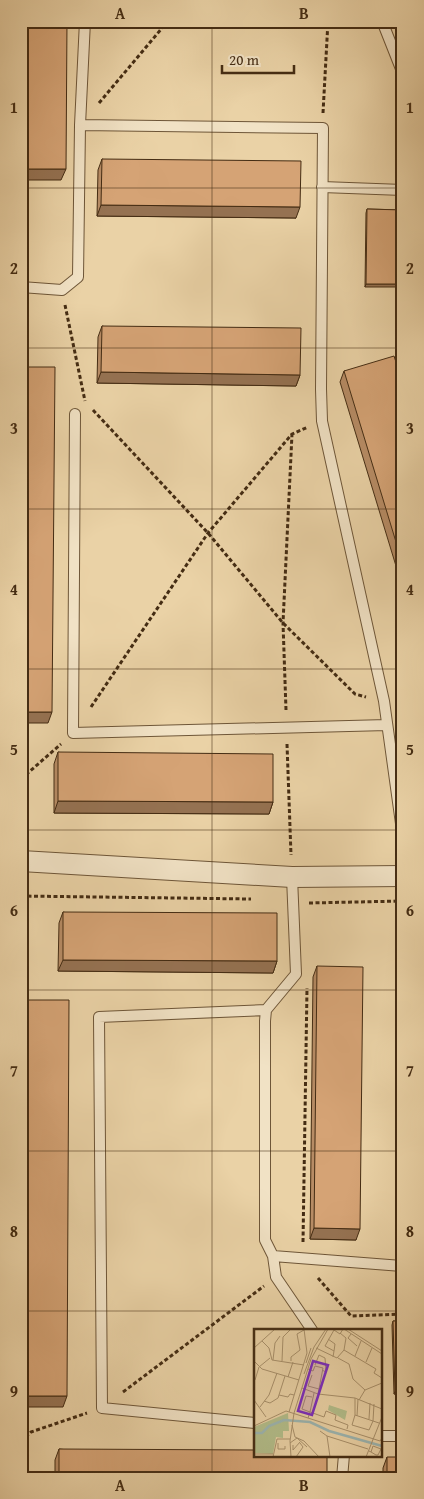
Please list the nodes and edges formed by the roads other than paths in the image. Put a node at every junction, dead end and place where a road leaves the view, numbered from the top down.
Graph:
1 (85, 21) edge
2 (382, 21) edge
3 (403, 74) edge
4 (80, 125) junction
5 (322, 187) junction
6 (403, 190) edge
7 (21, 287) edge
8 (75, 414) dead end
9 (387, 725) junction
10 (403, 838) edge
11 (21, 862) edge
12 (403, 876) edge
13 (292, 877) junction
14 (266, 1010) junction
15 (273, 1256) junction
16 (402, 1266) edge
17 (311, 1329) edge
18 (254, 1422) edge
19 (382, 1436) edge
20 (403, 1436) edge
21 (344, 1456) edge
22 (342, 1478) edge

1 - 4 lane
2 - 3 lane
4 - 5 lane
4 - 7 lane
5 - 6 lane
5 - 9 lane
8 - 9 lane
9 - 10 lane
11 - 13 street
12 - 13 street
13 - 14 lane
14 - 15 lane
14 - 18 lane
15 - 16 lane
15 - 17 lane
19 - 20 lane
21 - 22 lane

